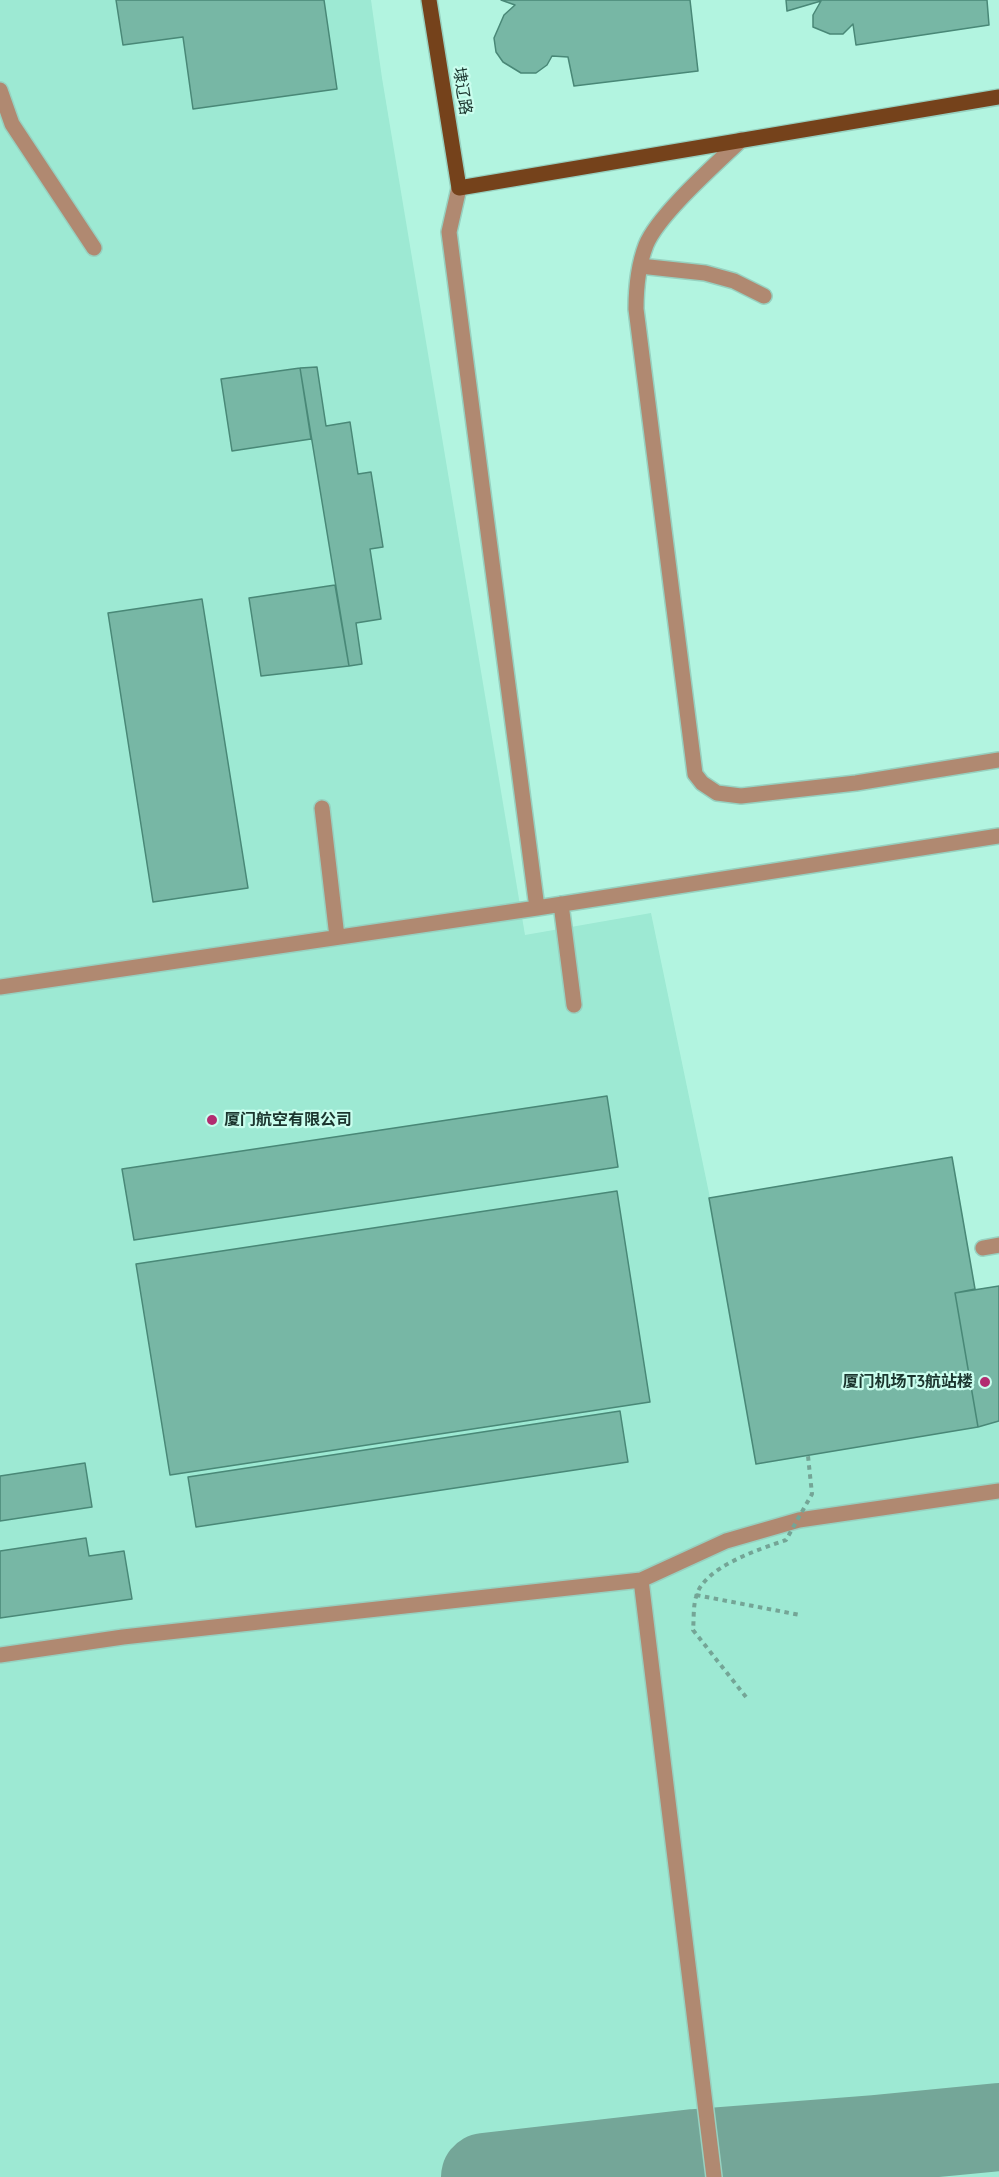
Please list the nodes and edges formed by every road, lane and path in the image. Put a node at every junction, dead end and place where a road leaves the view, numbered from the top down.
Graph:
1 (429, 0) edge
2 (0, 90) edge
3 (999, 97) edge
4 (741, 140) junction
5 (459, 188) junction
6 (94, 248) dead end
7 (639, 266) junction
8 (764, 296) dead end
9 (999, 760) edge
10 (322, 808) dead end
11 (999, 836) edge
12 (561, 904) junction
13 (537, 908) junction
14 (337, 937) junction
15 (0, 987) edge
16 (573, 1005) dead end
17 (999, 1245) edge
18 (983, 1248) dead end
19 (808, 1456) dead end
20 (999, 1491) edge
21 (641, 1580) junction
22 (696, 1595) junction
23 (800, 1615) dead end
24 (0, 1655) edge
25 (747, 1696) dead end
26 (714, 2177) edge

1 - 5 main road, 埭辽路
2 - 6 lane
3 - 4 main road
4 - 5 main road
4 - 7 lane
5 - 13 lane
7 - 8 lane
7 - 9 lane
10 - 14 lane
11 - 12 lane
12 - 13 lane
12 - 16 lane
13 - 14 lane
14 - 15 lane
17 - 18 lane
19 - 22 path, bridge
20 - 21 lane
21 - 24 lane
21 - 26 lane
22 - 23 path
22 - 25 path, bridge

